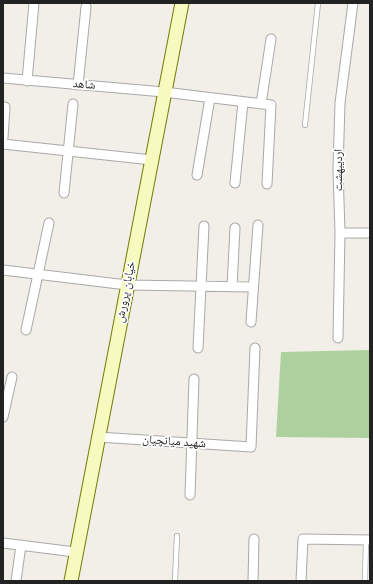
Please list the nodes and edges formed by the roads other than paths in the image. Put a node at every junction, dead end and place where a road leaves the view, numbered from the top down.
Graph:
1 (34, 3) edge
2 (182, 3) edge
3 (318, 3) edge
4 (353, 3) edge
5 (86, 7) dead end
6 (272, 39) dead end
7 (3, 78) edge
8 (27, 80) junction
9 (78, 85) junction
10 (164, 92) junction
11 (210, 98) junction
12 (243, 102) junction
13 (72, 104) dead end
14 (261, 104) junction
15 (5, 107) dead end
16 (305, 125) dead end
17 (3, 138) edge
18 (3, 144) edge
19 (69, 151) junction
20 (152, 160) junction
21 (197, 175) dead end
22 (235, 183) dead end
23 (267, 184) dead end
24 (64, 193) dead end
25 (49, 223) dead end
26 (258, 225) dead end
27 (204, 226) dead end
28 (235, 228) dead end
29 (370, 232) edge
30 (340, 233) junction
31 (3, 270) edge
32 (37, 274) junction
33 (127, 285) junction
34 (200, 286) junction
35 (232, 287) junction
36 (253, 287) junction
37 (251, 322) dead end
38 (26, 330) dead end
39 (338, 338) dead end
40 (198, 348) dead end
41 (255, 348) dead end
42 (12, 377) dead end
43 (194, 379) dead end
44 (3, 417) edge
45 (98, 437) junction
46 (191, 443) junction
47 (190, 495) dead end
48 (177, 536) dead end
49 (254, 539) dead end
50 (368, 540) edge
51 (3, 543) edge
52 (21, 546) junction
53 (75, 552) junction
54 (16, 581) edge
55 (71, 581) edge
56 (175, 581) edge
57 (253, 581) edge
58 (301, 581) edge
59 (365, 581) edge

1 - 8 street
2 - 10 main road, خیابان پرورش
3 - 16 lane
4 - 30 street, اردیبهشت
5 - 9 street
6 - 14 street
7 - 8 street, شاهد
8 - 9 street, شاهد
9 - 10 street, شاهد
10 - 11 street, شاهد
10 - 20 main road, خیابان پرورش
11 - 12 street, شاهد
11 - 21 street
12 - 14 street, شاهد
12 - 22 street
13 - 19 street
14 - 23 street, شاهد
15 - 17 street
18 - 19 street
19 - 20 street
19 - 24 street
20 - 33 main road, خیابان پرورش
25 - 32 street
26 - 36 street
27 - 34 street
28 - 35 street
29 - 30 street
30 - 39 street, اردیبهشت
31 - 32 street
32 - 33 street
32 - 38 street
33 - 34 street
33 - 45 main road, خیابان پرورش
34 - 35 street
34 - 40 street
35 - 36 street
36 - 37 street
41 - 46 street, شهید میانچیان
42 - 44 street
43 - 46 street
45 - 46 street, شهید میانچیان
45 - 53 main road, خیابان پرورش
46 - 47 street
48 - 56 lane
49 - 57 street
50 - 58 street
50 - 59 lane
51 - 52 street
52 - 53 street
52 - 54 street
53 - 55 main road, خیابان پرورش

